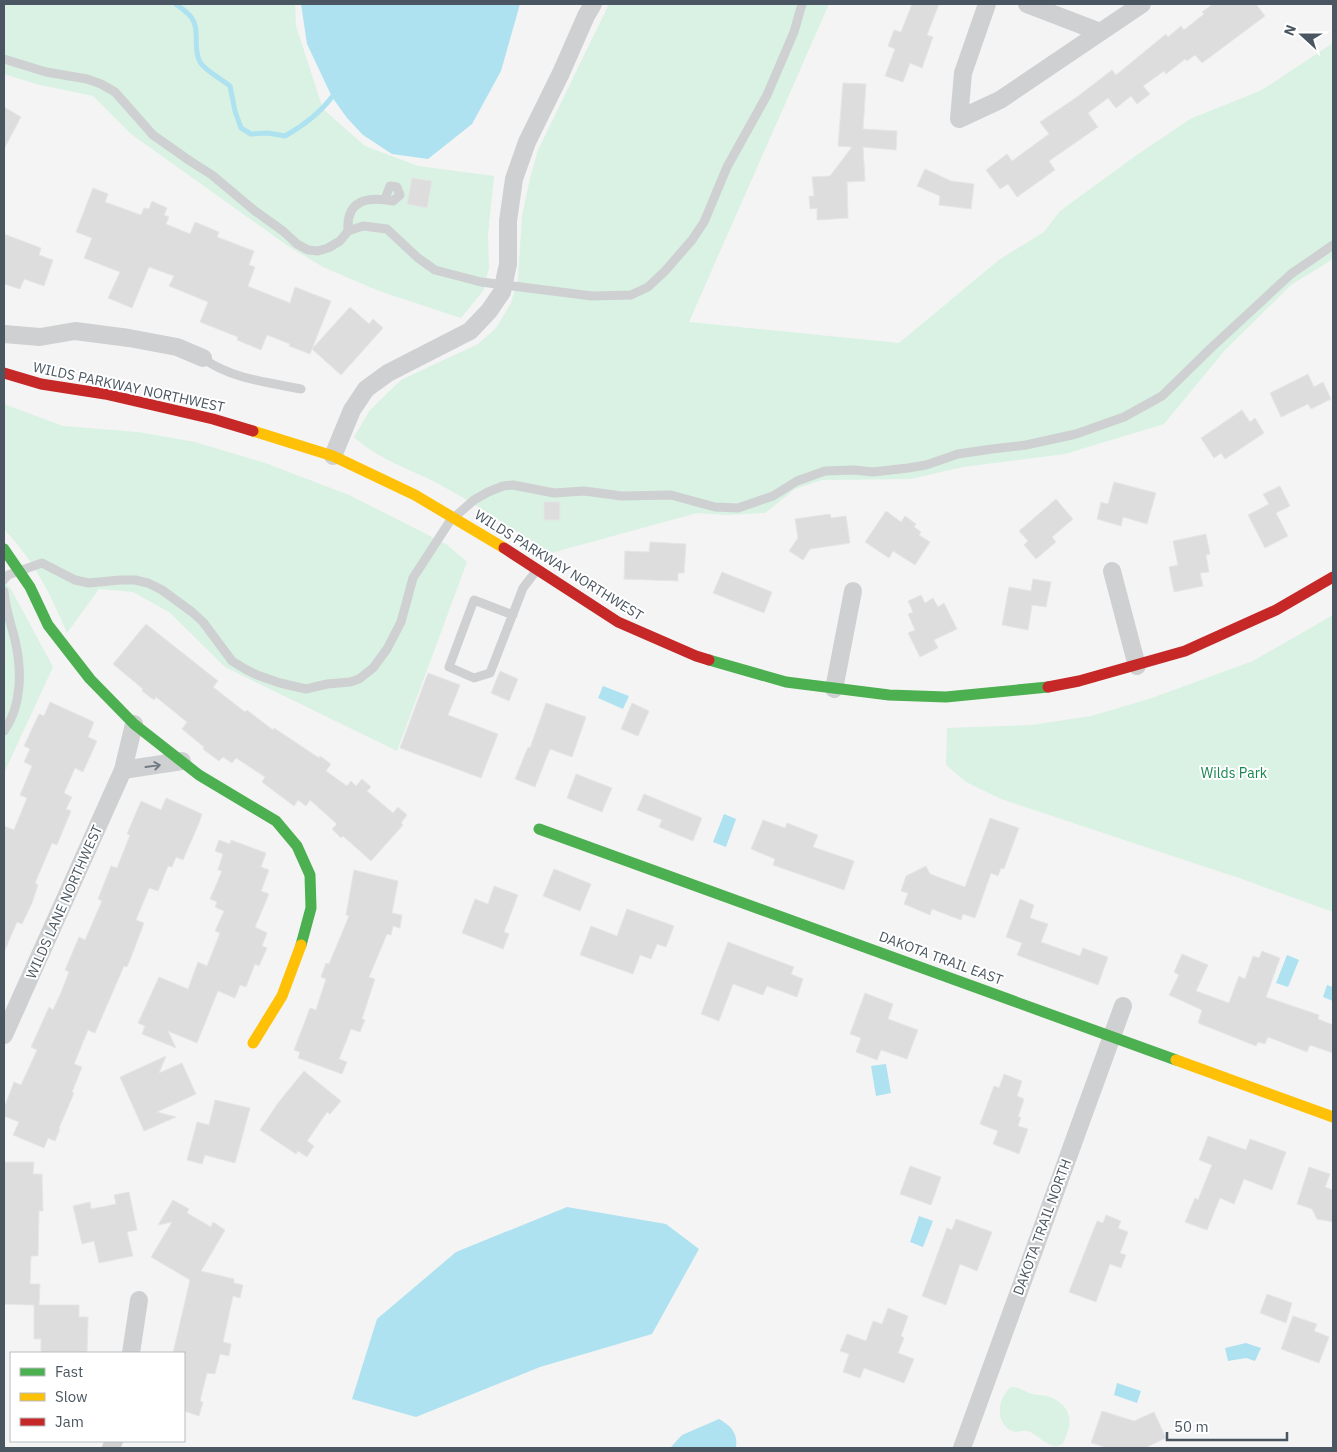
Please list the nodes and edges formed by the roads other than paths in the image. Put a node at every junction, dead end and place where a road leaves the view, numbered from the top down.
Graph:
1 (802, 4) edge
2 (987, 4) edge
3 (1027, 4) edge
4 (1142, 4) edge
5 (589, 8) edge
6 (1100, 32) junction
7 (4, 59) edge
8 (385, 199) dead end
9 (348, 231) junction
10 (1333, 245) edge
11 (503, 285) junction
12 (4, 334) edge
13 (203, 358) joint
14 (4, 374) edge
15 (301, 389) dead end
16 (333, 456) junction
17 (453, 517) junction
18 (4, 549) edge
19 (537, 569) junction
20 (19, 570) junction
21 (1112, 571) dead end
22 (1333, 576) edge
23 (4, 580) edge
24 (4, 591) edge
25 (853, 592) dead end
26 (513, 615) junction
27 (1137, 666) junction
28 (834, 689) junction
29 (134, 724) junction
30 (4, 731) edge
31 (182, 761) junction
32 (123, 770) junction
33 (539, 829) dead end
34 (1123, 1006) dead end
35 (4, 1034) edge
36 (1112, 1036) junction
37 (253, 1043) dead end
38 (1333, 1117) edge
39 (139, 1300) dead end
40 (132, 1352) edge
41 (962, 1448) edge

1 - 11 lane
2 - 6 street
3 - 6 street
4 - 6 street
5 - 11 street
7 - 9 lane
8 - 9 lane
9 - 11 lane
10 - 17 lane
11 - 16 street
12 - 13 street
13 - 15 lane
14 - 16 street, WILDS PARKWAY NORTHWEST
16 - 17 street, WILDS PARKWAY NORTHWEST
17 - 19 street, WILDS PARKWAY NORTHWEST
17 - 20 lane
18 - 20 street
19 - 26 lane
19 - 28 street, WILDS PARKWAY NORTHWEST
20 - 23 lane
20 - 29 street
21 - 27 street
22 - 27 street, WILDS PARKWAY NORTHWEST
24 - 30 lane
25 - 28 street
26 - 26 lane
27 - 28 street, WILDS PARKWAY NORTHWEST
29 - 31 street
29 - 32 street, WILDS LANE NORTHWEST
32 -> 31 street
31 - 37 street
32 - 35 street, WILDS LANE NORTHWEST
33 - 36 street, DAKOTA TRAIL EAST
34 - 36 street, DAKOTA TRAIL NORTH
36 - 38 street, DAKOTA TRAIL EAST
36 - 41 street, DAKOTA TRAIL NORTH
39 - 40 street

